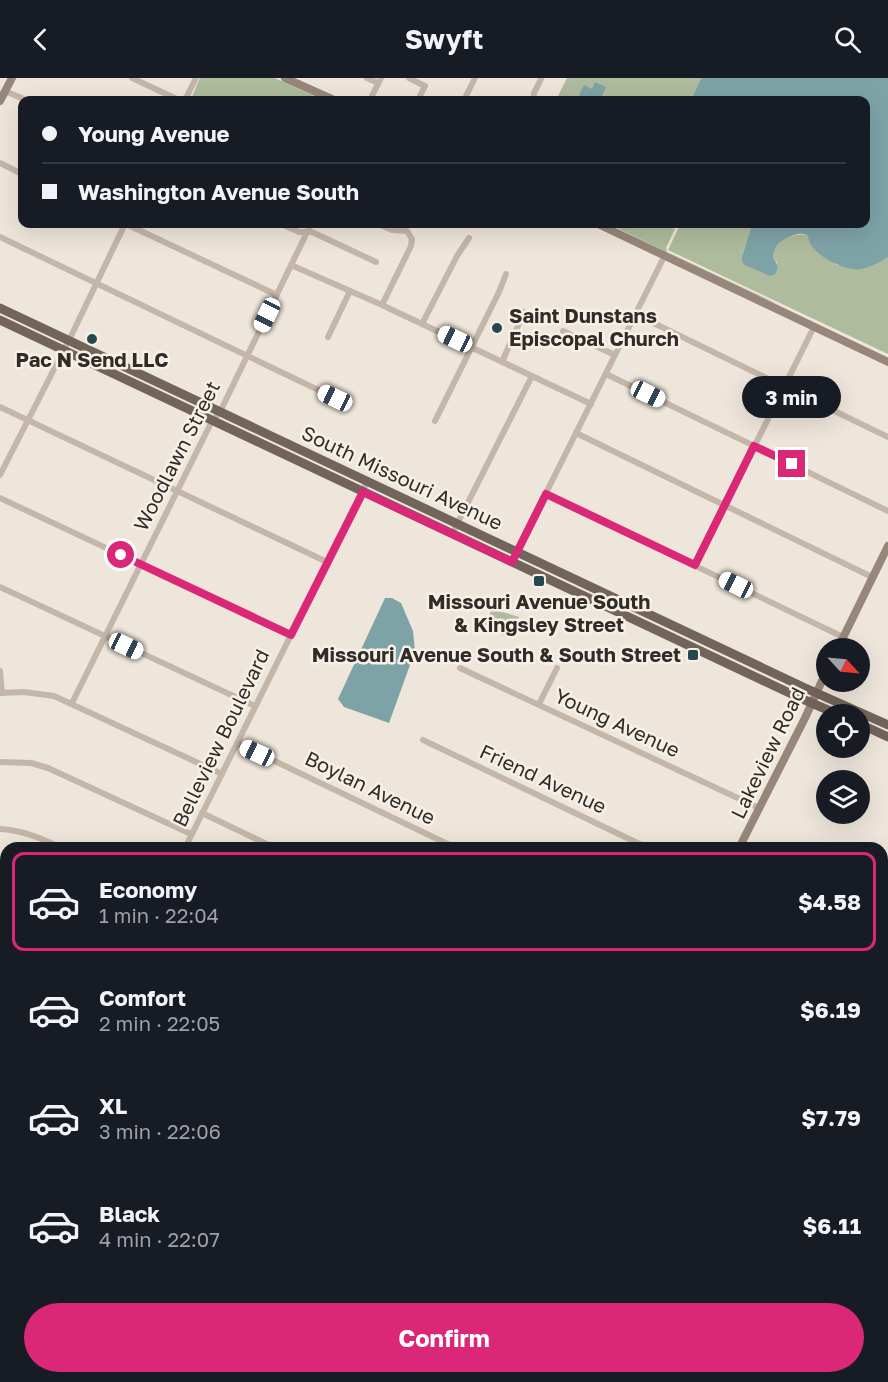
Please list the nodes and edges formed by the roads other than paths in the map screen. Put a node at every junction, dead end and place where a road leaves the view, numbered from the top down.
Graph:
1 (12, 78) edge
2 (132, 78) edge
3 (196, 78) edge
4 (285, 78) edge
5 (367, 78) edge
6 (409, 78) edge
7 (475, 78) edge
8 (540, 78) edge
9 (380, 81) edge
10 (5, 91) junction
11 (170, 96) edge
12 (187, 96) edge
13 (325, 96) edge
14 (372, 96) edge
15 (420, 96) edge
16 (466, 96) edge
17 (533, 96) edge
18 (18, 97) edge
19 (0, 101) edge
20 (0, 163) edge
21 (18, 172) edge
22 (124, 228) edge
23 (135, 228) edge
24 (290, 228) edge
25 (309, 228) edge
26 (387, 228) edge
27 (607, 228) edge
28 (307, 232) junction
29 (0, 237) edge
30 (468, 238) dead end
31 (665, 255) junction
32 (376, 262) dead end
33 (291, 265) junction
34 (506, 274) dead end
35 (97, 283) junction
36 (350, 291) junction
37 (277, 295) junction
38 (382, 305) junction
39 (0, 308) edge
40 (524, 312) dead end
41 (635, 314) junction
42 (0, 320) edge
43 (422, 324) junction
44 (814, 327) junction
45 (563, 331) dead end
46 (328, 337) dead end
47 (69, 340) junction
48 (471, 347) junction
49 (62, 350) junction
50 (615, 355) junction
51 (247, 356) junction
52 (502, 362) junction
53 (888, 362) edge
54 (606, 374) junction
55 (532, 376) junction
56 (784, 386) junction
57 (335, 398) dead end
58 (591, 404) junction
59 (0, 407) edge
60 (220, 412) junction
61 (27, 420) junction
62 (212, 421) junction
63 (435, 422) dead end
64 (576, 434) junction
65 (888, 437) edge
66 (754, 446) junction
67 (0, 475) edge
68 (368, 482) junction
69 (177, 491) junction
70 (363, 492) junction
71 (546, 494) junction
72 (0, 498) edge
73 (725, 506) junction
74 (888, 511) edge
75 (457, 524) junction
76 (452, 534) junction
77 (888, 546) edge
78 (517, 552) junction
79 (327, 562) junction
80 (512, 562) junction
81 (141, 564) junction
82 (695, 565) junction
83 (872, 577) junction
84 (0, 587) edge
85 (291, 635) junction
86 (105, 636) junction
87 (843, 637) joint
88 (460, 668) dead end
89 (556, 668) dead end
90 (0, 671) edge
91 (1, 693) edge
92 (817, 693) junction
93 (72, 703) junction
94 (812, 703) junction
95 (539, 704) junction
96 (816, 705) edge
97 (255, 706) junction
98 (888, 725) edge
99 (870, 729) edge
100 (888, 737) edge
101 (423, 740) dead end
102 (237, 743) junction
103 (0, 762) edge
104 (222, 774) junction
105 (759, 808) junction
106 (202, 813) junction
107 (0, 829) edge
108 (192, 834) junction
109 (48, 842) edge
110 (188, 842) edge
111 (262, 842) edge
112 (443, 842) edge
113 (636, 842) edge
114 (743, 842) edge

1 - 10 street
2 - 11 street
3 - 12 street
4 - 13 street
5 - 9 street
6 - 15 street
7 - 16 street
8 - 17 street
9 - 14 street
10 - 18 street
10 - 19 street
20 - 21 street
22 - 35 street
23 - 37 street
24 - 28 street
25 - 28 street, Woodlawn Street
26 - 38 street
27 - 31 street
28 - 32 street
28 - 33 street, Woodlawn Street
29 - 35 street
30 - 43 street
31 - 41 street
31 - 44 street
33 - 36 street
33 - 37 street, Woodlawn Street
34 - 48 street
35 - 47 street
35 - 51 street
36 - 38 street
36 - 46 street
37 - 51 street, Woodlawn Street
38 - 43 street
39 - 47 main road, South Missouri Avenue
40 - 52 street
41 - 50 street
41 - 56 street
42 - 49 main road, South Missouri Avenue
43 - 48 street
44 - 53 street
44 - 56 street
45 - 50 street
47 - 49 street
47 - 60 main road, South Missouri Avenue
48 - 52 street
48 - 63 street
49 - 61 street
49 - 62 main road, South Missouri Avenue
50 - 54 street
51 - 57 street
51 - 60 street, Woodlawn Street
52 - 55 street
54 - 58 street
54 - 66 street
55 - 58 street
55 - 75 street
56 - 65 street
56 - 66 street
58 - 64 street
59 - 61 street
60 - 62 street, Woodlawn Street
60 - 68 main road, South Missouri Avenue
61 - 67 street
61 - 69 street
62 - 69 street, Woodlawn Street
62 - 70 main road, South Missouri Avenue
64 - 71 street
64 - 73 street
66 - 73 street
66 - 74 street
68 - 70 street, Belleview Boulevard
68 - 75 main road, South Missouri Avenue
69 - 79 street
69 - 81 street, Woodlawn Street
70 - 76 main road, South Missouri Avenue
70 - 79 street, Belleview Boulevard
71 - 78 street
71 - 82 street
72 - 81 street
73 - 82 street
73 - 83 street
75 - 76 street
75 - 78 main road, South Missouri Avenue
76 - 80 main road, South Missouri Avenue
77 - 83 street
78 - 80 street
78 - 92 main road, South Missouri Avenue
79 - 85 street, Belleview Boulevard
80 - 94 main road, South Missouri Avenue
81 - 85 street
81 - 86 street, Woodlawn Street
82 - 87 street
83 - 87 street
84 - 86 street
85 - 97 street, Belleview Boulevard
86 - 93 street, Woodlawn Street
86 - 97 street
88 - 95 street, Young Avenue
89 - 95 street
90 - 91 street
91 - 93 street
92 - 94 street, Lakeview Road
92 - 98 main road, South Missouri Avenue
93 - 104 street
94 - 96 main road, South Missouri Avenue
94 - 105 street, Lakeview Road
95 - 105 street, Young Avenue
97 - 102 street, Belleview Boulevard
99 - 100 main road
101 - 113 street, Friend Avenue
102 - 104 street, Belleview Boulevard
102 - 112 street, Boylan Avenue
103 - 108 street
104 - 106 street, Belleview Boulevard
105 - 114 street, Lakeview Road
106 - 108 street, Belleview Boulevard
106 - 111 street
107 - 109 street
108 - 110 street, Belleview Boulevard

